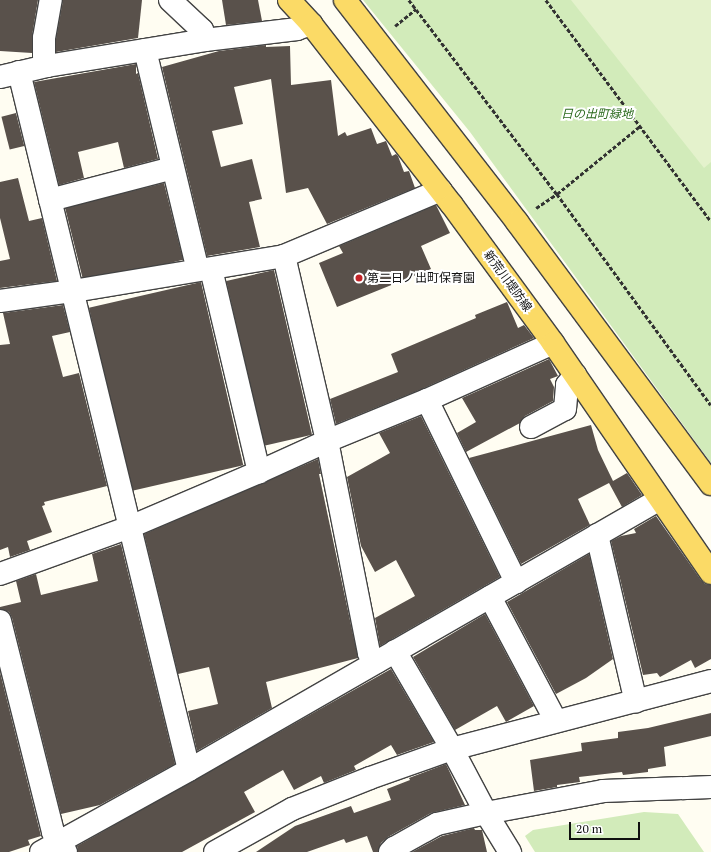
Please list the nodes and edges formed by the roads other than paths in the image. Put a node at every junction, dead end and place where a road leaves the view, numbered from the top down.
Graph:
1 (51, 0) edge
2 (170, 0) edge
3 (289, 0) edge
4 (345, 0) edge
5 (310, 24) junction
6 (205, 40) junction
7 (145, 50) junction
8 (47, 66) junction
9 (9, 74) edge
10 (173, 168) junction
11 (441, 190) junction
12 (50, 200) junction
13 (284, 256) junction
14 (204, 270) junction
15 (73, 291) junction
16 (0, 301) edge
17 (554, 343) junction
18 (575, 375) junction
19 (427, 400) junction
20 (531, 427) dead end
21 (327, 440) junction
22 (259, 472) junction
23 (711, 484) edge
24 (660, 499) junction
25 (130, 527) junction
26 (597, 535) junction
27 (711, 573) edge
28 (0, 574) edge
29 (516, 582) junction
30 (490, 597) junction
31 (0, 621) edge
32 (396, 651) junction
33 (376, 662) junction
34 (7, 677) edge
35 (711, 681) edge
36 (636, 702) junction
37 (556, 721) junction
38 (452, 749) junction
39 (189, 770) junction
40 (711, 786) edge
41 (486, 813) junction
42 (55, 849) edge
43 (215, 852) edge
44 (390, 852) edge
45 (510, 852) edge

1 - 8 street
2 - 6 street
3 - 5 main road, 新荒川堤防線
4 - 23 main road
5 - 6 street
5 - 11 main road, 新荒川堤防線
6 - 7 street
7 - 8 street
7 - 10 street
8 - 9 street
9 - 12 street
10 - 12 street
10 - 14 street
11 - 13 street
11 - 17 main road, 新荒川堤防線
12 - 15 street
13 - 14 street
13 - 21 street
14 - 15 street
14 - 22 street
15 - 16 street
15 - 25 street
17 - 18 main road, 新荒川堤防線
17 - 19 street
18 - 20 street
18 - 24 main road, 新荒川堤防線
19 - 21 street
19 - 29 street
21 - 22 street
21 - 33 street
22 - 25 street
24 - 26 street
24 - 27 main road, 新荒川堤防線
25 - 28 street
25 - 39 street
26 - 29 street
26 - 36 street
29 - 30 street
30 - 32 street
30 - 37 street
31 - 34 street
32 - 33 street
32 - 38 street
33 - 39 street
34 - 42 street
35 - 36 street
36 - 37 street
37 - 38 street
38 - 41 street
38 - 43 street
39 - 42 street
40 - 41 street
41 - 44 street
41 - 45 street

